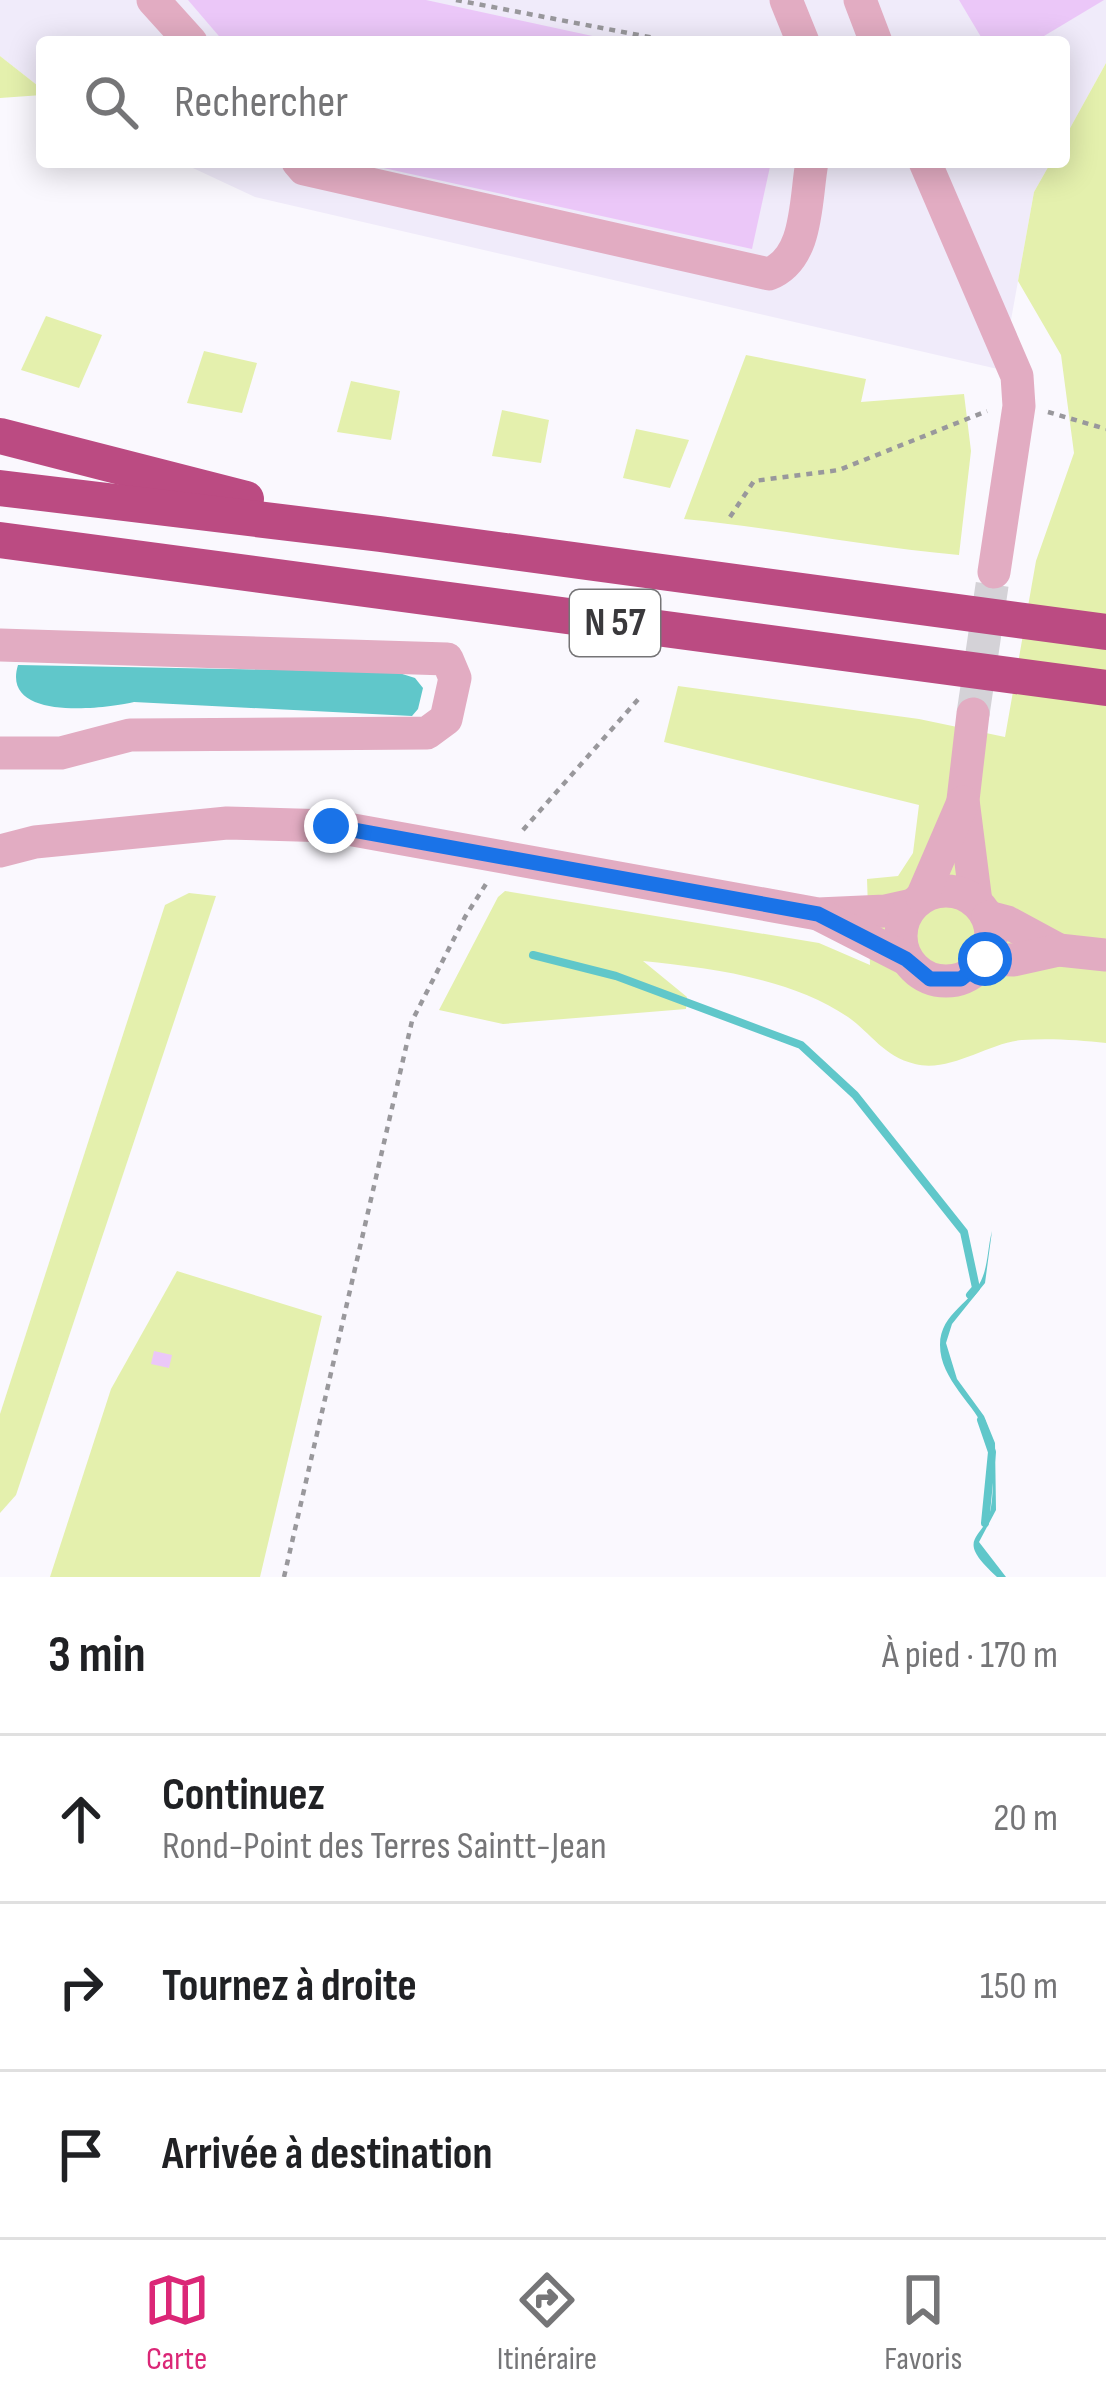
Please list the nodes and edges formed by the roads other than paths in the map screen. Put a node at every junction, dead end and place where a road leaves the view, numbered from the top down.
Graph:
1 (153, 0) edge
2 (786, 0) edge
3 (860, 0) edge
4 (186, 36) edge
5 (801, 36) edge
6 (874, 36) edge
7 (303, 168) edge
8 (811, 168) edge
9 (928, 168) edge
10 (0, 436) edge
11 (0, 488) edge
12 (380, 534) junction
13 (0, 540) edge
14 (125, 556) junction
15 (0, 562) edge
16 (994, 572) tunnel mouth
17 (1106, 632) edge
18 (0, 644) edge
19 (1106, 688) edge
20 (973, 714) tunnel mouth
21 (0, 753) edge
22 (964, 800) junction
23 (0, 851) edge
24 (917, 901) junction
25 (818, 914) junction
26 (990, 914) junction
27 (1059, 950) junction
28 (1106, 955) edge
29 (906, 959) junction
30 (985, 959) junction

1 - 4 street
2 - 5 street
3 - 6 street
7 - 8 street
9 - 16 street
10 - 12 highway
11 - 12 highway, N 57
12 - 17 highway, N 57
13 - 14 highway, N 57
14 - 15 highway
14 - 19 highway, N 57
18 - 21 street
20 - 22 street
22 - 24 street
22 - 26 street
23 - 25 street
24 - 25 street
24 - 26 street
24 - 29 street
25 - 29 street
26 - 27 street
26 - 30 street
27 - 28 street
27 - 30 street
29 - 30 street

